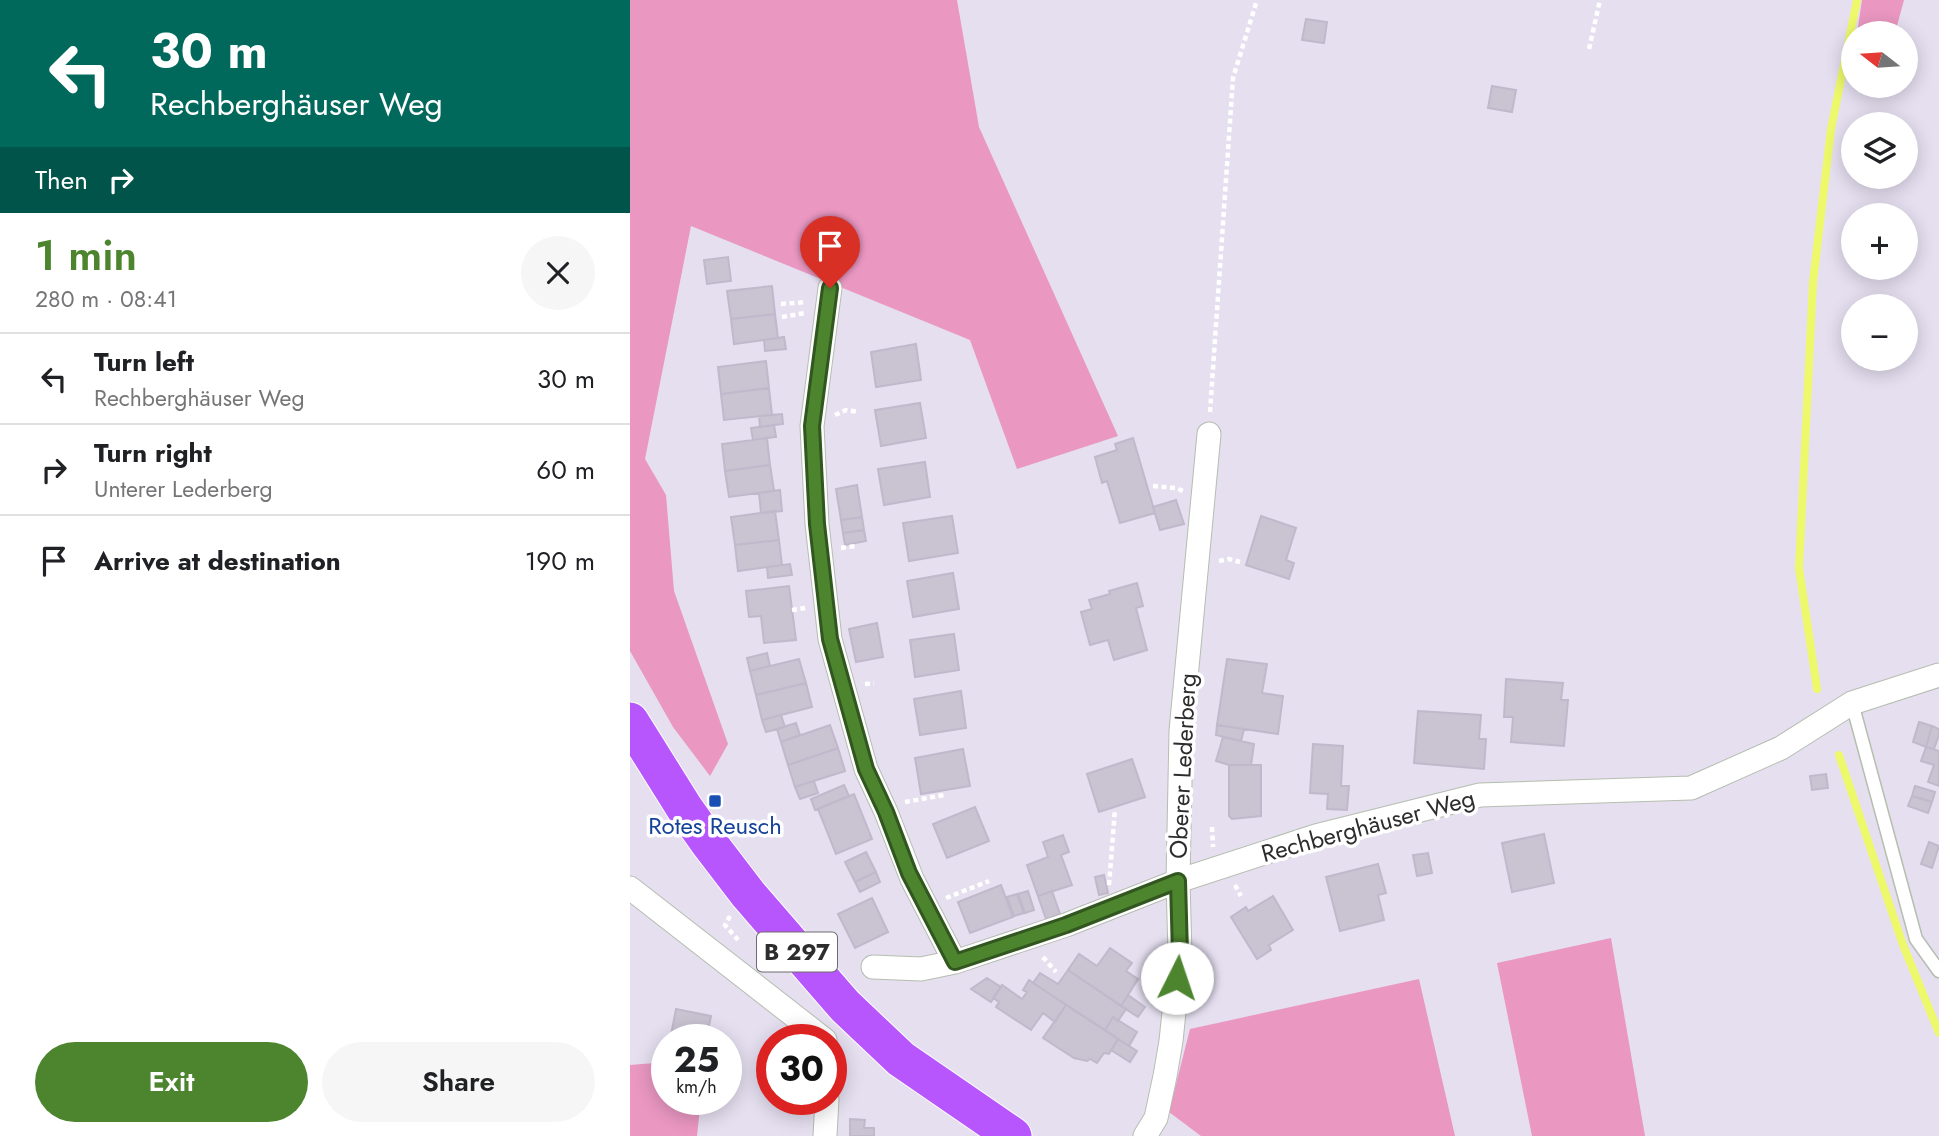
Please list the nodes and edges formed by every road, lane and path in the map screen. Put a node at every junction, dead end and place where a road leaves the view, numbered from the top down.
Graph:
1 (1257, 0) edge
2 (1600, 0) edge
3 (1589, 49) dead end
4 (830, 288) dead end
5 (859, 412) dead end
6 (832, 416) dead end
7 (1209, 434) joint
8 (856, 546) dead end
9 (839, 548) dead end
10 (804, 608) dead end
11 (792, 610) dead end
12 (1939, 675) edge
13 (1852, 703) junction
14 (630, 721) edge
15 (944, 795) dead end
16 (907, 802) dead end
17 (1115, 809) dead end
18 (989, 881) dead end
19 (1178, 881) junction
20 (630, 888) edge
21 (947, 898) dead end
22 (1113, 905) junction
23 (731, 914) dead end
24 (744, 947) dead end
25 (955, 962) junction
26 (873, 967) dead end
27 (1939, 971) edge
28 (804, 1024) edge
29 (826, 1115) edge
30 (825, 1136) edge
31 (1013, 1136) edge
32 (1145, 1136) edge

1 - 7 path
2 - 3 path
4 - 25 street
5 - 6 path
7 - 19 street, Oberer Lederberg
8 - 9 path
10 - 11 path
12 - 13 street, Rechberghäuser Weg
13 - 19 street, Rechberghäuser Weg
13 - 27 lane
14 - 31 main road, B 297
15 - 16 path
17 - 22 path
18 - 21 path
19 - 22 street, Rechberghäuser Weg
19 - 32 street, Oberer Lederberg
20 - 28 street
22 - 25 street, Rechberghäuser Weg
23 - 24 path
25 - 26 street, Rechberghäuser Weg
29 - 30 street

